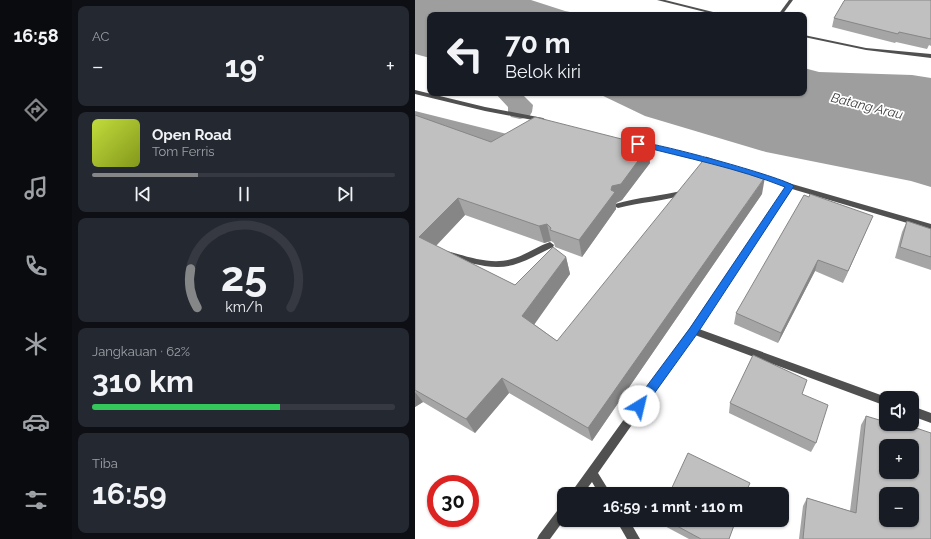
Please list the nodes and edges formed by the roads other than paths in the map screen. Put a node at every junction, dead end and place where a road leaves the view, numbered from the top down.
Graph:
1 (659, 0) edge
2 (687, 0) edge
3 (791, 0) edge
4 (682, 5) junction
5 (711, 12) edge
6 (782, 12) edge
7 (807, 37) edge
8 (931, 56) edge
9 (415, 92) edge
10 (427, 95) edge
11 (432, 96) edge
12 (551, 121) edge
13 (631, 142) edge
14 (721, 164) edge
15 (751, 173) edge
16 (790, 186) junction
17 (689, 189) edge
18 (618, 206) edge
19 (931, 227) edge
20 (550, 245) edge
21 (440, 252) edge
22 (693, 331) junction
23 (879, 398) edge
24 (919, 414) edge
25 (931, 418) edge
26 (592, 473) junction
27 (581, 487) edge
28 (601, 487) edge
29 (557, 520) edge
30 (627, 527) edge
31 (543, 539) edge
32 (635, 539) edge

1 - 4 street
2 - 4 street
3 - 6 street
4 - 5 street
7 - 8 street
9 - 10 street
11 - 12 street
13 - 14 street
15 - 16 street
16 - 19 street
16 - 22 street
17 - 18 street
20 - 21 street
22 - 23 street
22 - 26 street
24 - 25 street
26 - 27 street
26 - 28 street
29 - 31 street
30 - 32 street

